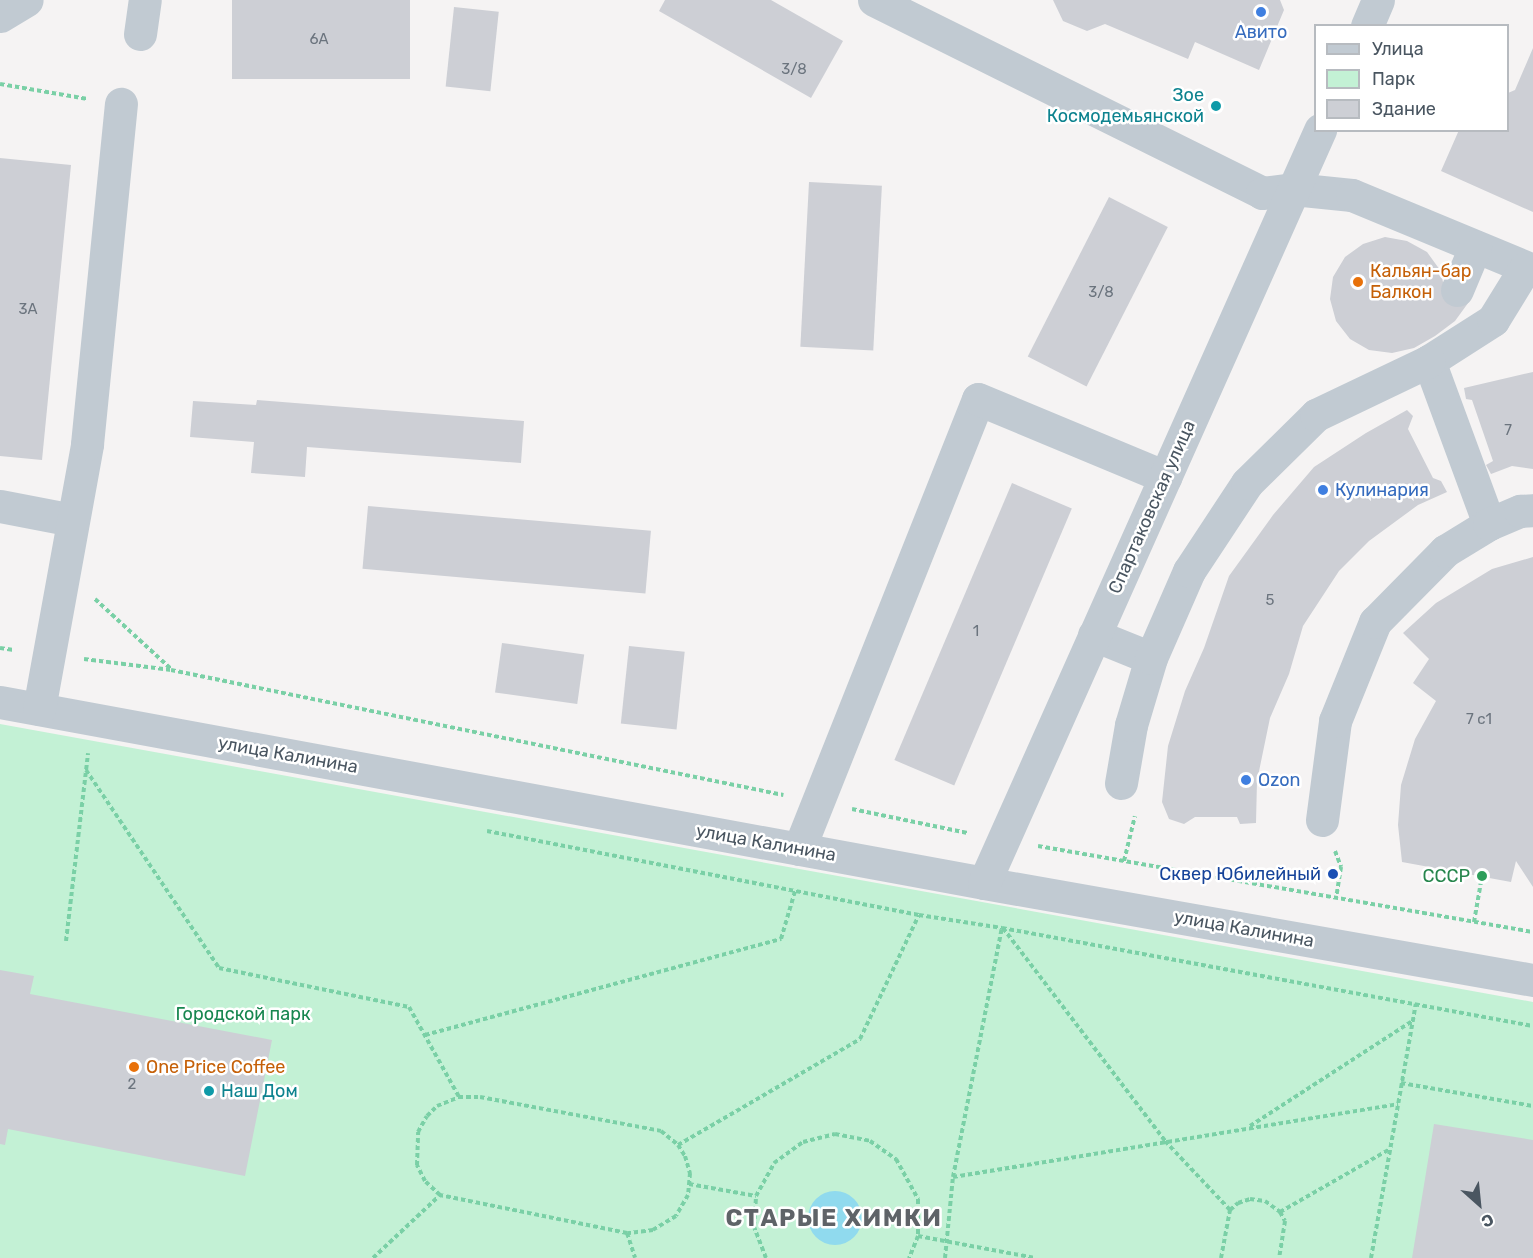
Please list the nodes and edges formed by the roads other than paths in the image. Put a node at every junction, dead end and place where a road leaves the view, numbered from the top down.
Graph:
1 (27, 0) edge
2 (145, 0) edge
3 (1378, 0) edge
4 (882, 2) edge
5 (0, 16) edge
6 (1367, 24) edge
7 (140, 34) dead end
8 (121, 105) dead end
9 (1319, 132) edge
10 (1293, 189) junction
11 (1475, 247) junction
12 (1529, 269) edge
13 (1457, 290) dead end
14 (1430, 361) junction
15 (1165, 477) junction
16 (0, 506) edge
17 (1533, 510) edge
18 (73, 520) junction
19 (1489, 524) junction
20 (1094, 635) junction
21 (1151, 658) junction
22 (0, 702) edge
23 (39, 709) junction
24 (1121, 783) road end
25 (1322, 820) road end
26 (799, 849) junction
27 (984, 883) junction
28 (1533, 980) edge

1 - 5 street
2 - 7 street
3 - 6 street
4 - 10 street
8 - 18 street
9 - 10 street, Спартаковская улица
10 - 11 street
10 - 15 street, Спартаковская улица
11 - 12 street
11 - 13 street
12 - 14 street
14 - 19 street
14 - 21 street
15 - 20 street, Спартаковская улица
15 - 26 street
16 - 18 street
17 - 19 street
18 - 23 street
19 - 25 street
20 - 21 street
20 - 27 street, Спартаковская улица
21 - 24 street
22 - 23 street, улица Калинина
23 - 26 street, улица Калинина
26 - 27 street, улица Калинина
27 - 28 street, улица Калинина

